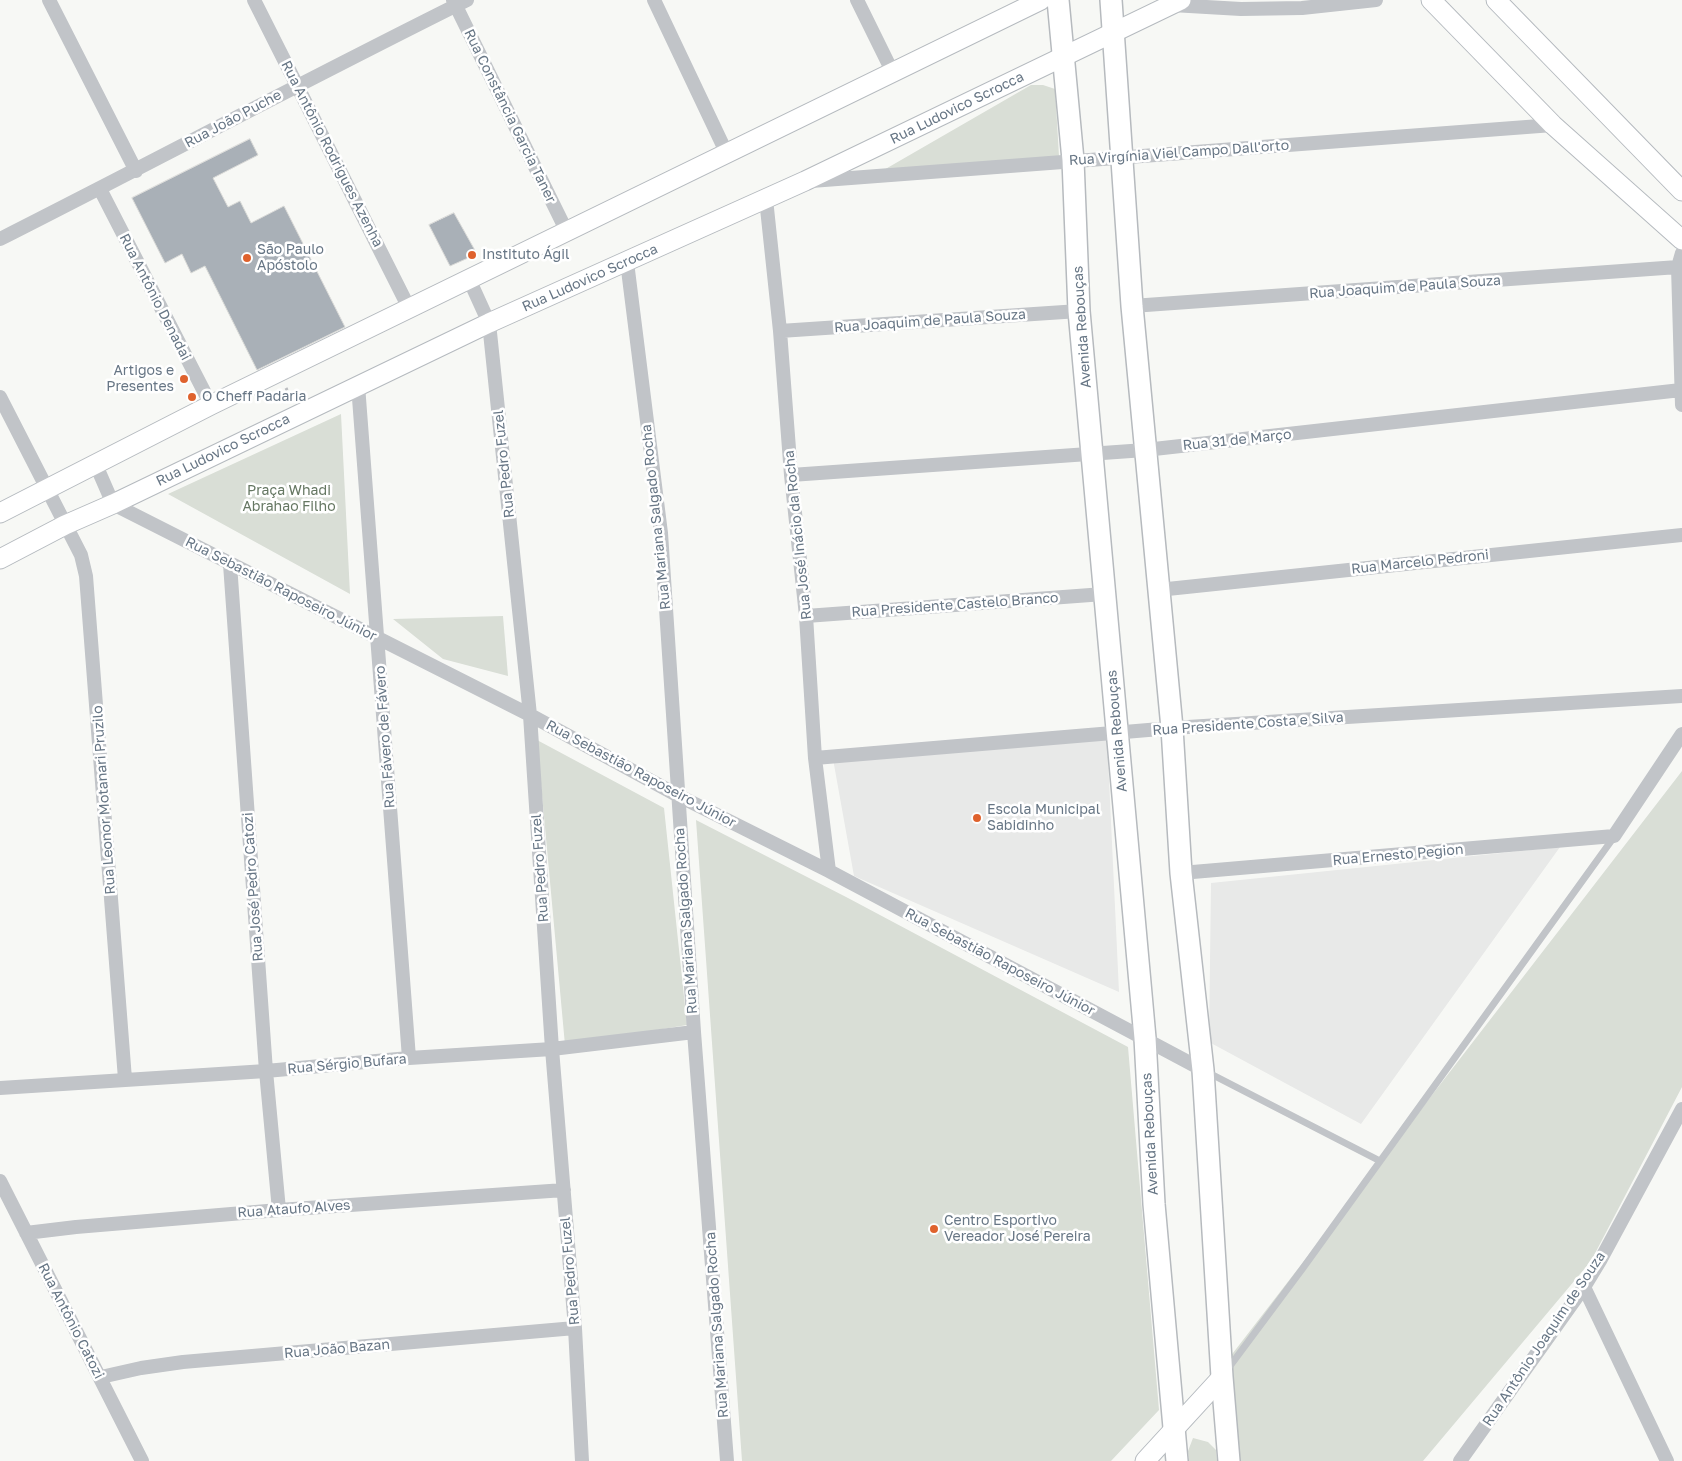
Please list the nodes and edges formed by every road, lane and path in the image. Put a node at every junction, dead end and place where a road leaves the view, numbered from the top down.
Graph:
1 (49, 0) edge
2 (254, 0) edge
3 (654, 0) edge
4 (857, 0) edge
5 (1041, 0) edge
6 (1058, 0) edge
7 (1111, 0) edge
8 (1376, 0) edge
9 (1431, 0) edge
10 (1496, 0) edge
11 (458, 2) edge
12 (1176, 2) edge
13 (1114, 32) junction
14 (1063, 57) junction
15 (893, 72) junction
16 (298, 85) junction
17 (1553, 125) junction
18 (727, 154) junction
19 (1122, 156) junction
20 (1073, 160) junction
21 (136, 171) junction
22 (805, 181) junction
23 (100, 188) junction
24 (1682, 191) edge
25 (766, 199) junction
26 (567, 232) junction
27 (0, 239) edge
28 (1682, 240) edge
29 (1682, 254) edge
30 (627, 262) junction
31 (1678, 267) junction
32 (469, 279) junction
33 (1132, 306) junction
34 (409, 308) junction
35 (1079, 311) junction
36 (489, 323) junction
37 (780, 332) junction
38 (279, 372) junction
39 (358, 385) junction
40 (1681, 390) edge
41 (0, 397) edge
42 (1682, 405) edge
43 (211, 406) junction
44 (298, 414) junction
45 (1145, 450) junction
46 (1092, 454) junction
47 (96, 465) junction
48 (791, 475) junction
49 (47, 490) junction
50 (113, 504) junction
51 (0, 514) edge
52 (65, 525) junction
53 (1682, 535) edge
54 (0, 558) edge
55 (230, 564) junction
56 (1158, 590) junction
57 (1104, 594) junction
58 (806, 616) junction
59 (378, 638) junction
60 (1682, 696) edge
61 (530, 715) junction
62 (1172, 728) junction
63 (1118, 733) junction
64 (1682, 734) edge
65 (815, 758) junction
66 (677, 795) junction
67 (1614, 836) junction
68 (829, 871) junction
69 (1181, 873) junction
70 (694, 1032) junction
71 (1145, 1038) junction
72 (552, 1049) junction
73 (409, 1058) junction
74 (1203, 1070) junction
75 (266, 1071) junction
76 (125, 1080) junction
77 (0, 1088) edge
78 (1682, 1109) edge
79 (1380, 1160) junction
80 (0, 1181) edge
81 (564, 1190) junction
82 (279, 1210) junction
83 (26, 1233) junction
84 (1584, 1286) junction
85 (575, 1328) junction
86 (1222, 1376) junction
87 (101, 1377) junction
88 (1173, 1432) junction
89 (1472, 1455) edge
90 (142, 1461) edge
91 (582, 1461) edge
92 (727, 1461) edge
93 (1145, 1461) edge
94 (1177, 1461) edge
95 (1229, 1461) edge
96 (1460, 1461) edge
97 (1666, 1461) edge

1 - 21 street
2 - 16 street, Rua Antônio Rodrigues Azenha
3 - 18 street
4 - 15 street
5 - 15 street
6 - 14 main road, Avenida Rebouças
7 - 13 main road
8 - 12 street
9 - 17 street
10 - 24 street
11 - 16 street, Rua João Puche
11 - 26 street, Rua Constância Garcia Taner
12 - 13 street, Rua Ludovico Scrocca
13 - 14 street, Rua Ludovico Scrocca
13 - 19 main road
14 - 20 main road, Avenida Rebouças
14 - 22 street, Rua Ludovico Scrocca
15 - 18 street
16 - 21 street, Rua João Puche
16 - 34 street, Rua Antônio Rodrigues Azenha
17 - 19 street, Rua Virgínia Viel Campo Dall'orto
17 - 28 street
18 - 26 street
19 - 20 street, Rua Virgínia Viel Campo Dall'orto
19 - 33 main road
20 - 22 street, Rua Virgínia Viel Campo Dall'orto
20 - 35 main road, Avenida Rebouças
21 - 23 street, Rua João Puche
22 - 25 street, Rua Ludovico Scrocca
23 - 27 street, Rua João Puche
23 - 43 street, Rua Antônio Denadai
25 - 30 street, Rua Ludovico Scrocca
25 - 37 street, Rua José Inácio da Rocha
26 - 32 street
29 - 31 street
30 - 36 street, Rua Ludovico Scrocca
30 - 66 street, Rua Mariana Salgado Rocha
31 - 33 street, Rua Joaquim de Paula Souza
31 - 40 street
32 - 34 street
32 - 36 street, Rua Pedro Fuzel
33 - 45 main road
34 - 38 street
35 - 37 street, Rua Joaquim de Paula Souza
35 - 46 main road, Avenida Rebouças
36 - 39 street, Rua Ludovico Scrocca
36 - 61 street, Rua Pedro Fuzel
37 - 48 street, Rua José Inácio da Rocha
38 - 43 street
38 - 44 path
39 - 44 street, Rua Ludovico Scrocca
39 - 59 street, Rua Fávero de Fávero
40 - 42 street
40 - 45 street, Rua 31 de Março
41 - 49 street, Rua Leonor Motanari Pruzilo
43 - 47 street
44 - 50 street, Rua Ludovico Scrocca
45 - 46 street, Rua 31 de Março
45 - 56 main road
46 - 48 street, Rua 31 de Março
46 - 57 main road, Avenida Rebouças
47 - 49 street
47 - 50 street
48 - 58 street, Rua José Inácio da Rocha
49 - 51 street
49 - 52 street, Rua Leonor Motanari Pruzilo
50 - 52 street, Rua Ludovico Scrocca
50 - 55 street, Rua Sebastião Raposeiro Júnior
52 - 54 street, Rua Ludovico Scrocca
52 - 76 street, Rua Leonor Motanari Pruzilo
53 - 56 street, Rua Marcelo Pedroni
55 - 59 street, Rua Sebastião Raposeiro Júnior
55 - 75 street, Rua José Pedro Catozi
56 - 62 main road
57 - 58 street, Rua Presidente Castelo Branco
57 - 63 main road, Avenida Rebouças
58 - 65 street, Rua José Inácio da Rocha
59 - 61 street, Rua Sebastião Raposeiro Júnior
59 - 73 street, Rua Fávero de Fávero
60 - 62 street, Rua Presidente Costa e Silva
61 - 66 street, Rua Sebastião Raposeiro Júnior
61 - 72 street, Rua Pedro Fuzel
62 - 63 street, Rua Presidente Costa e Silva
62 - 69 main road
63 - 65 street, Rua Presidente Costa e Silva
63 - 71 main road, Avenida Rebouças
64 - 67 street
65 - 68 street, Rua José Inácio da Rocha
66 - 68 street, Rua Sebastião Raposeiro Júnior
66 - 70 street, Rua Mariana Salgado Rocha
67 - 69 street, Rua Ernesto Pegion
67 - 79 lane
68 - 71 street, Rua Sebastião Raposeiro Júnior
69 - 74 main road
70 - 72 street, Rua Sérgio Bufara
70 - 92 street, Rua Mariana Salgado Rocha
71 - 74 street, Rua Sebastião Raposeiro Júnior
71 - 88 main road, Avenida Rebouças
72 - 73 street, Rua Sérgio Bufara
72 - 81 street, Rua Pedro Fuzel
73 - 75 street, Rua Sérgio Bufara
74 - 79 lane
74 - 86 main road
75 - 76 street, Rua Sérgio Bufara
75 - 82 street, Rua José Pedro Catozi
76 - 77 street, Rua Sérgio Bufara
78 - 84 street, Rua Antônio Joaquim de Souza
79 - 86 lane
80 - 83 street, Rua Antônio Catozi
81 - 82 street, Rua Ataufo Alves
81 - 85 street, Rua Pedro Fuzel
82 - 83 street, Rua Ataufo Alves
83 - 87 street, Rua Antônio Catozi
84 - 89 street, Rua Antônio Joaquim de Souza
84 - 97 street
85 - 87 street, Rua João Bazan
85 - 91 street, Rua Pedro Fuzel
86 - 88 street
86 - 95 main road
87 - 90 street, Rua Antônio Catozi
88 - 93 street
88 - 94 main road, Avenida Rebouças
89 - 96 street, Rua Antônio Joaquim de Souza

